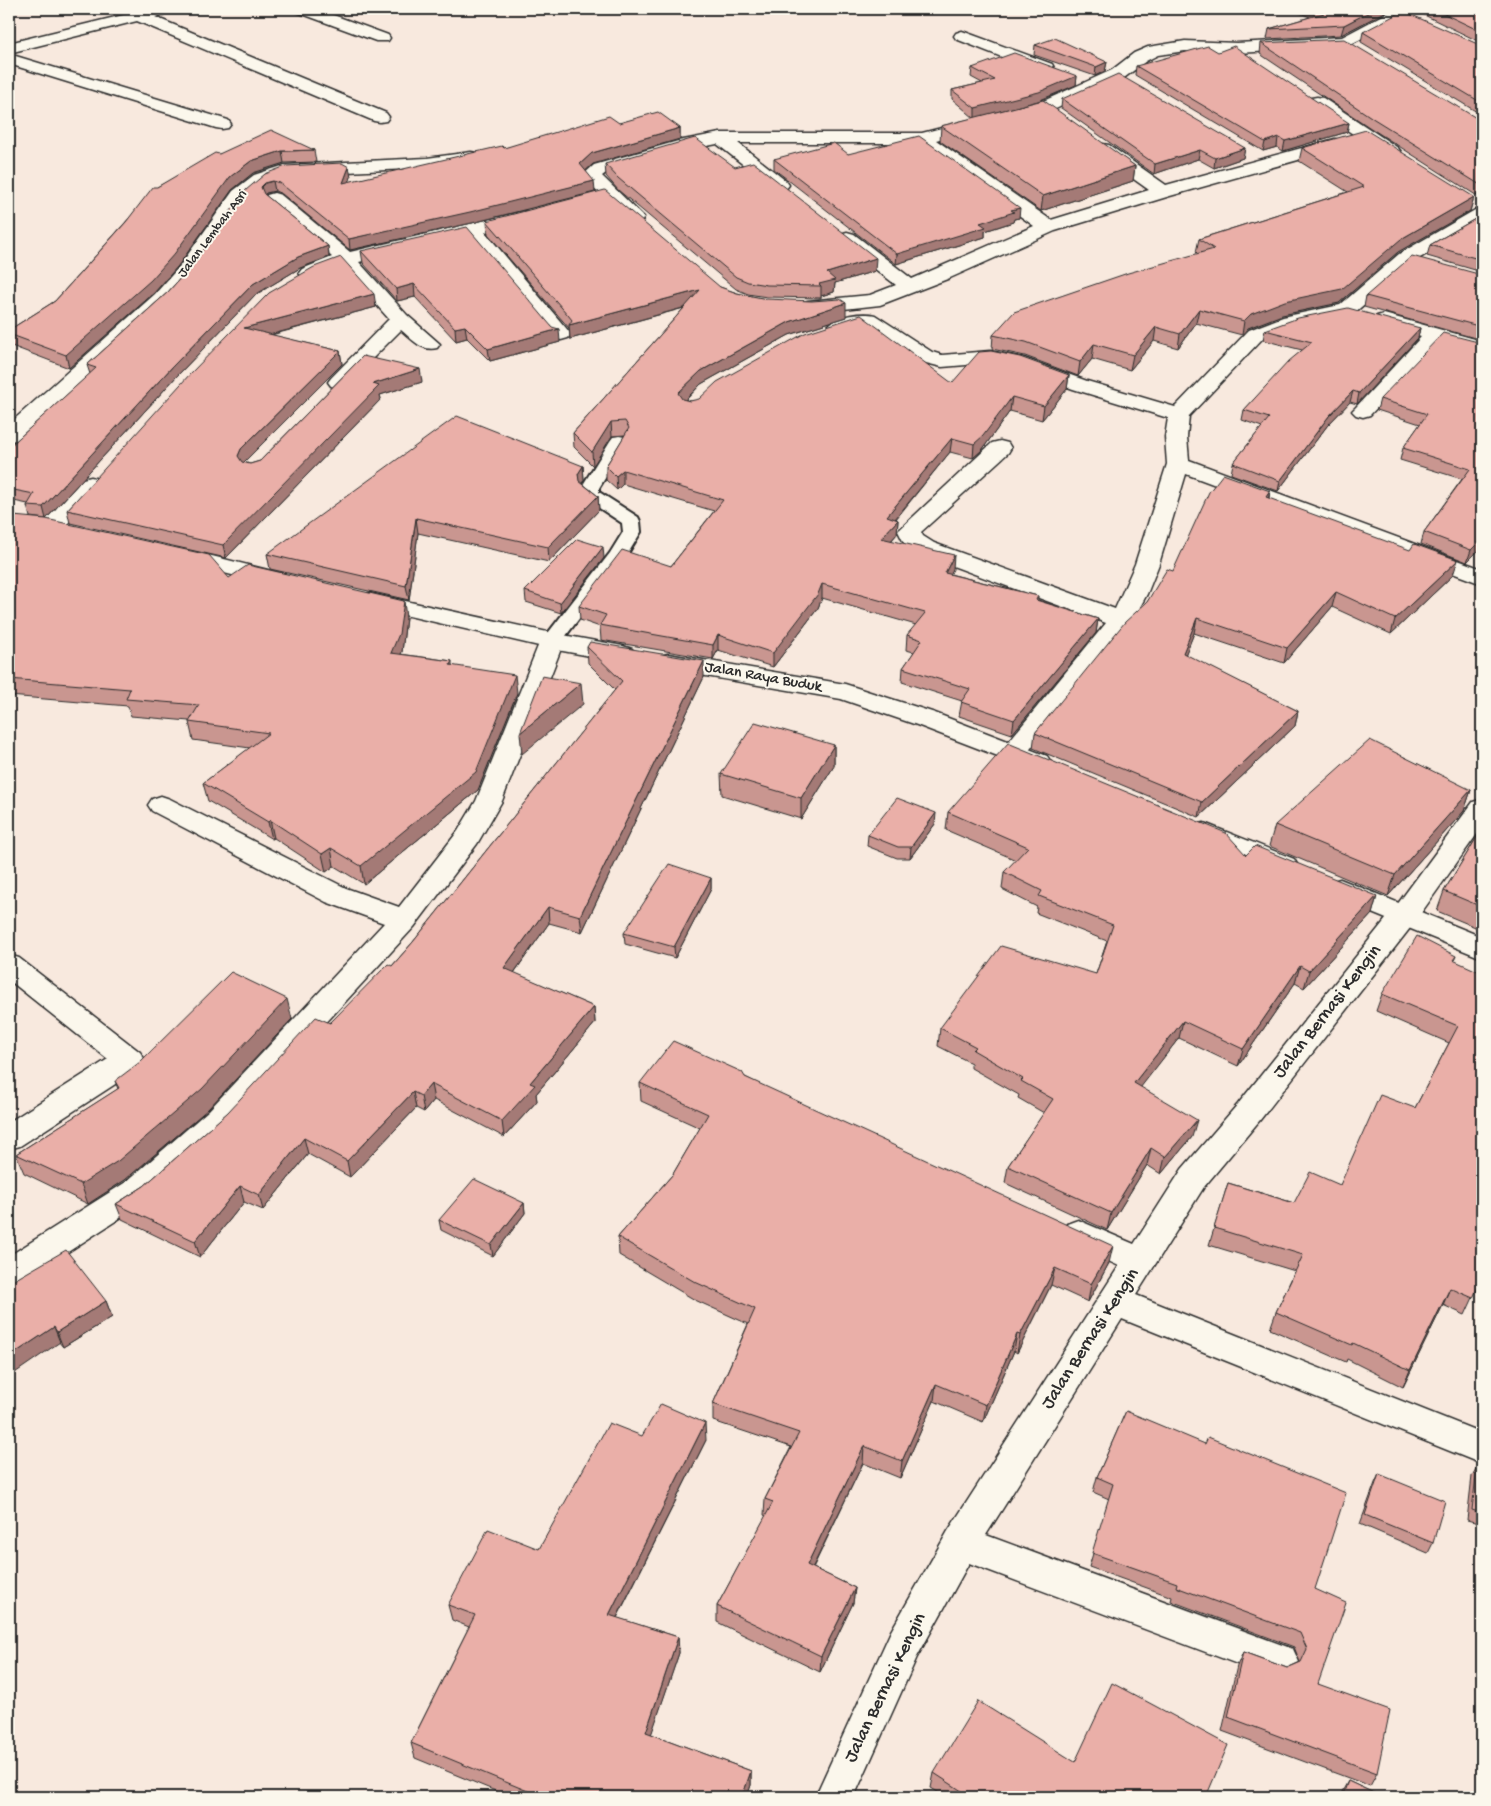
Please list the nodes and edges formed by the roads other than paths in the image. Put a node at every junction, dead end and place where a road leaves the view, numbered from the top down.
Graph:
1 (164, 9) edge
2 (303, 9) edge
3 (1404, 12) edge
4 (139, 16) junction
5 (962, 36) dead end
6 (382, 38) dead end
7 (43, 40) junction
8 (1345, 42) junction
9 (9, 48) edge
10 (1237, 48) junction
11 (1362, 53) edge
12 (9, 58) edge
13 (1261, 64) edge
14 (1118, 74) junction
15 (1095, 84) junction
16 (1134, 84) edge
17 (1301, 92) edge
18 (1045, 107) junction
19 (380, 117) dead end
20 (1061, 118) edge
21 (222, 124) dead end
22 (1365, 135) junction
23 (720, 138) junction
24 (922, 138) junction
25 (1092, 141) edge
26 (1251, 153) dead end
27 (472, 157) edge
28 (1407, 161) edge
29 (1267, 163) junction
30 (1163, 192) junction
31 (791, 194) edge
32 (274, 200) edge
33 (1479, 208) edge
34 (537, 214) edge
35 (830, 224) edge
36 (647, 226) edge
37 (1048, 226) junction
38 (474, 230) junction
39 (1406, 258) junction
40 (346, 259) junction
41 (1434, 266) edge
42 (294, 281) edge
43 (909, 286) junction
44 (794, 306) edge
45 (1346, 310) junction
46 (400, 319) junction
47 (823, 332) edge
48 (561, 334) dead end
49 (1435, 334) junction
50 (430, 344) dead end
51 (1482, 347) edge
52 (323, 397) edge
53 (1363, 411) dead end
54 (1179, 415) junction
55 (9, 435) edge
56 (619, 441) edge
57 (1000, 448) dead end
58 (1178, 464) junction
59 (104, 470) edge
60 (26, 526) edge
61 (51, 528) junction
62 (78, 534) edge
63 (160, 550) edge
64 (1482, 577) edge
65 (302, 586) edge
66 (349, 596) edge
67 (1121, 620) junction
68 (552, 641) junction
69 (1014, 752) junction
70 (1062, 772) edge
71 (161, 805) dead end
72 (1482, 808) edge
73 (1179, 821) edge
74 (1404, 916) junction
75 (404, 920) junction
76 (1482, 948) edge
77 (9, 965) edge
78 (9, 1137) edge
79 (1051, 1220) edge
80 (1140, 1261) junction
81 (9, 1273) edge
82 (1114, 1301) junction
83 (1482, 1449) edge
84 (961, 1543) junction
85 (1280, 1662) dead end
86 (834, 1797) edge

1 - 4 street
2 - 6 street
3 - 8 street
4 - 7 street
4 - 19 street
5 - 15 street
7 - 9 street
7 - 12 street
8 - 10 street
8 - 11 street
10 - 13 street
10 - 14 street
12 - 21 street
14 - 15 street
14 - 16 street
15 - 18 street
17 - 22 street
18 - 20 street
18 - 24 street
22 - 28 street
22 - 29 street
23 - 24 street
23 - 31 street
23 - 36 street
24 - 37 street
25 - 30 street
26 - 29 street
27 - 55 street, Jalan Lembah Asri
29 - 30 street
30 - 37 street
32 - 40 street
33 - 39 street
34 - 38 street
35 - 43 street
37 - 43 street
38 - 40 street
38 - 48 street
39 - 41 street
39 - 45 street
40 - 42 street
40 - 46 street
43 - 44 street
45 - 49 street
45 - 54 street
46 - 50 street
46 - 52 street
47 - 54 street
49 - 51 street
49 - 53 street
54 - 58 street
56 - 68 lane
57 - 67 street
58 - 64 street
58 - 67 street
59 - 61 street
60 - 61 street
61 - 62 street
63 - 65 street
66 - 68 street, Jalan Raya Buduk
67 - 69 street
68 - 69 street, Jalan Raya Buduk
68 - 75 street
69 - 70 street, Jalan Raya Buduk
71 - 75 street
72 - 74 street, Jalan Bernasi Kengin
73 - 74 street
74 - 76 street
74 - 80 street, Jalan Bernasi Kengin
75 - 81 street
77 - 78 street
79 - 80 street
80 - 82 street, Jalan Bernasi Kengin
82 - 83 street
82 - 84 street, Jalan Bernasi Kengin
84 - 85 street
84 - 86 street, Jalan Bernasi Kengin

